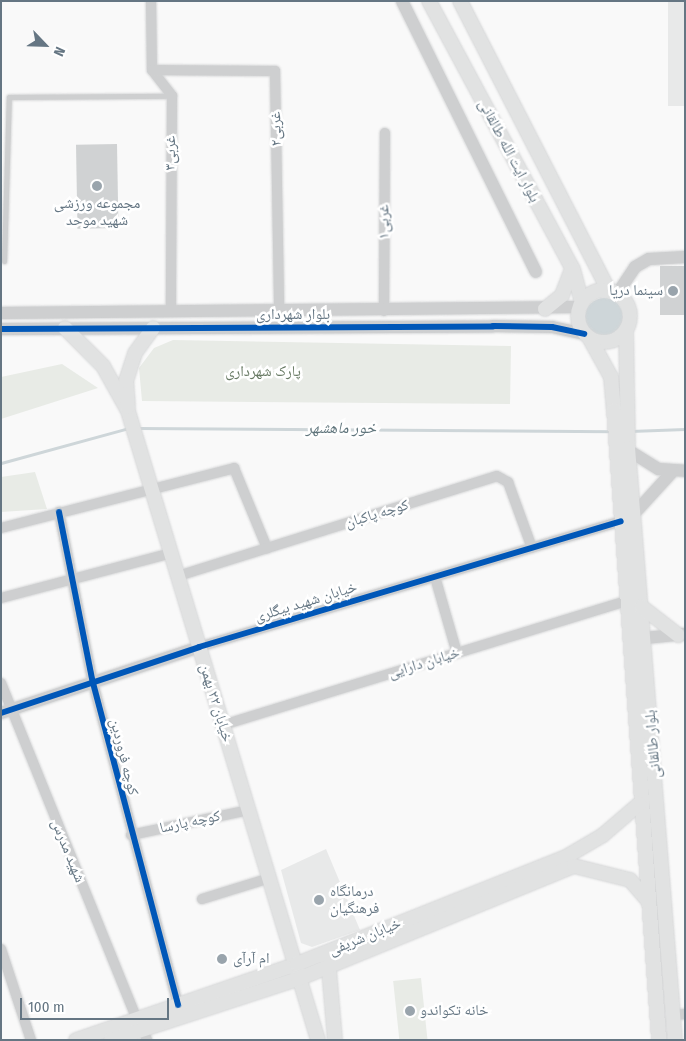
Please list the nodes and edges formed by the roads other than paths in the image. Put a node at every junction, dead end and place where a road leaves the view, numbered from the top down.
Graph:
1 (151, 1) edge
2 (402, 1) edge
3 (429, 1) edge
4 (460, 1) edge
5 (152, 70) junction
6 (172, 96) junction
7 (385, 134) dead end
8 (685, 257) edge
9 (4, 261) dead end
10 (572, 269) junction
11 (536, 272) dead end
12 (613, 293) junction
13 (581, 305) junction
14 (545, 309) junction
15 (493, 310) junction
16 (279, 311) junction
17 (384, 311) junction
18 (171, 312) junction
19 (1, 313) edge
20 (493, 326) junction
21 (65, 328) junction
22 (153, 328) junction
23 (1, 329) edge
24 (626, 330) junction
25 (587, 336) junction
26 (620, 410) junction
27 (128, 411) junction
28 (624, 449) junction
29 (679, 471) edge
30 (152, 488) junction
31 (59, 512) junction
32 (627, 518) junction
33 (1, 528) edge
34 (267, 548) junction
35 (532, 548) junction
36 (171, 553) junction
37 (178, 576) junction
38 (435, 577) junction
39 (70, 580) junction
40 (1, 598) edge
41 (626, 601) junction
42 (642, 607) junction
43 (682, 634) edge
44 (644, 638) junction
45 (199, 647) junction
46 (457, 653) junction
47 (1, 683) edge
48 (93, 683) junction
49 (5, 712) edge
50 (222, 725) junction
51 (640, 804) junction
52 (249, 810) junction
53 (131, 835) junction
54 (270, 878) junction
55 (488, 894) junction
56 (202, 899) dead end
57 (649, 902) junction
58 (1, 949) edge
59 (328, 958) junction
60 (297, 964) junction
61 (298, 979) junction
62 (178, 1005) junction
63 (679, 1014) edge
64 (142, 1029) edge
65 (32, 1040) edge
66 (76, 1040) edge
67 (112, 1040) edge
68 (318, 1040) edge
69 (336, 1040) edge
70 (659, 1040) edge
71 (675, 1040) edge

1 - 5 street
2 - 11 street
3 - 10 main road, بلوار ایت الله طالقانی
4 - 12 main road, بلوار ایت الله طالقانی
5 - 6 street
5 - 16 street, ۲غربی
6 - 9 lane
6 - 18 street, ۳غربی
7 - 17 street, ۱غربی
8 - 12 street
10 - 13 main road, بلوار ایت الله طالقانی
10 - 14 main road
12 - 13 main road
12 - 24 main road
13 - 14 street, بلوار شهرداری
13 - 25 main road
14 - 15 street, بلوار شهرداری
15 - 17 street, بلوار شهرداری
15 - 20 street
16 - 17 street, بلوار شهرداری
16 - 18 street, بلوار شهرداری
18 - 19 street, بلوار شهرداری
20 - 22 street, بلوار شهرداری
20 - 25 street, بلوار شهرداری
21 - 22 street, بلوار شهرداری
21 - 23 street, بلوار شهرداری
21 - 27 main road
22 - 27 main road
24 - 25 main road
24 - 26 main road
25 - 26 main road
26 - 28 main road, بلوار طالقانی
27 - 30 main road, خیابان ۲۲ بهمن
28 - 29 street
28 - 32 main road, بلوار طالقانی
29 - 32 street
30 - 31 street
30 - 34 street
30 - 36 main road, خیابان ۲۲ بهمن
31 - 33 street
31 - 39 street, کوچه فروردین
32 - 35 street, خیابان شهید بیگلری
32 - 41 main road, بلوار طالقانی
32 - 42 main road, بلوار طالقانی
34 - 35 street, کوچه پاکبان
34 - 37 street, کوچه پاکبان
35 - 38 street, خیابان شهید بیگلری
36 - 37 main road, خیابان ۲۲ بهمن
36 - 39 street
37 - 45 main road, خیابان ۲۲ بهمن
38 - 45 street, خیابان شهید بیگلری
38 - 46 street
39 - 40 street
39 - 48 street, کوچه فروردین
41 - 46 street, خیابان دارایی
41 - 51 main road, بلوار طالقانی
42 - 43 main road
42 - 44 main road, بلوار طالقانی
43 - 44 street
44 - 63 main road, بلوار طالقانی
45 - 48 street, خیابان شهید بیگلری
45 - 50 main road, خیابان ۲۲ بهمن
46 - 50 street, خیابان دارایی
47 - 49 street, شهید مدرس
48 - 49 street, خیابان شهید بیگلری
48 - 53 street, کوچه فروردین
49 - 64 street, شهید مدرس
50 - 52 main road, خیابان ۲۲ بهمن
51 - 55 main road, خیابان شریفی
51 - 57 main road, بلوار طالقانی
52 - 53 street, کوچه پارسا
52 - 54 main road, خیابان ۲۲ بهمن
53 - 62 street, کوچه فروردین
54 - 56 street
54 - 60 main road, خیابان ۲۲ بهمن
55 - 57 main road, خیابان شریفی
55 - 59 main road, خیابان شریفی
57 - 70 main road, بلوار طالقانی
58 - 65 street
59 - 60 main road, خیابان شریفی
59 - 61 main road, خیابان شریفی
59 - 69 main road
60 - 61 main road, خیابان ۲۲ بهمن
60 - 62 main road, خیابان شریفی
61 - 64 main road, خیابان شریفی
61 - 68 main road, خیابان ۲۲ بهمن
62 - 64 main road, خیابان شریفی
63 - 71 main road, بلوار طالقانی
64 - 66 main road, خیابان شریفی
64 - 67 main road, خیابان شریفی

